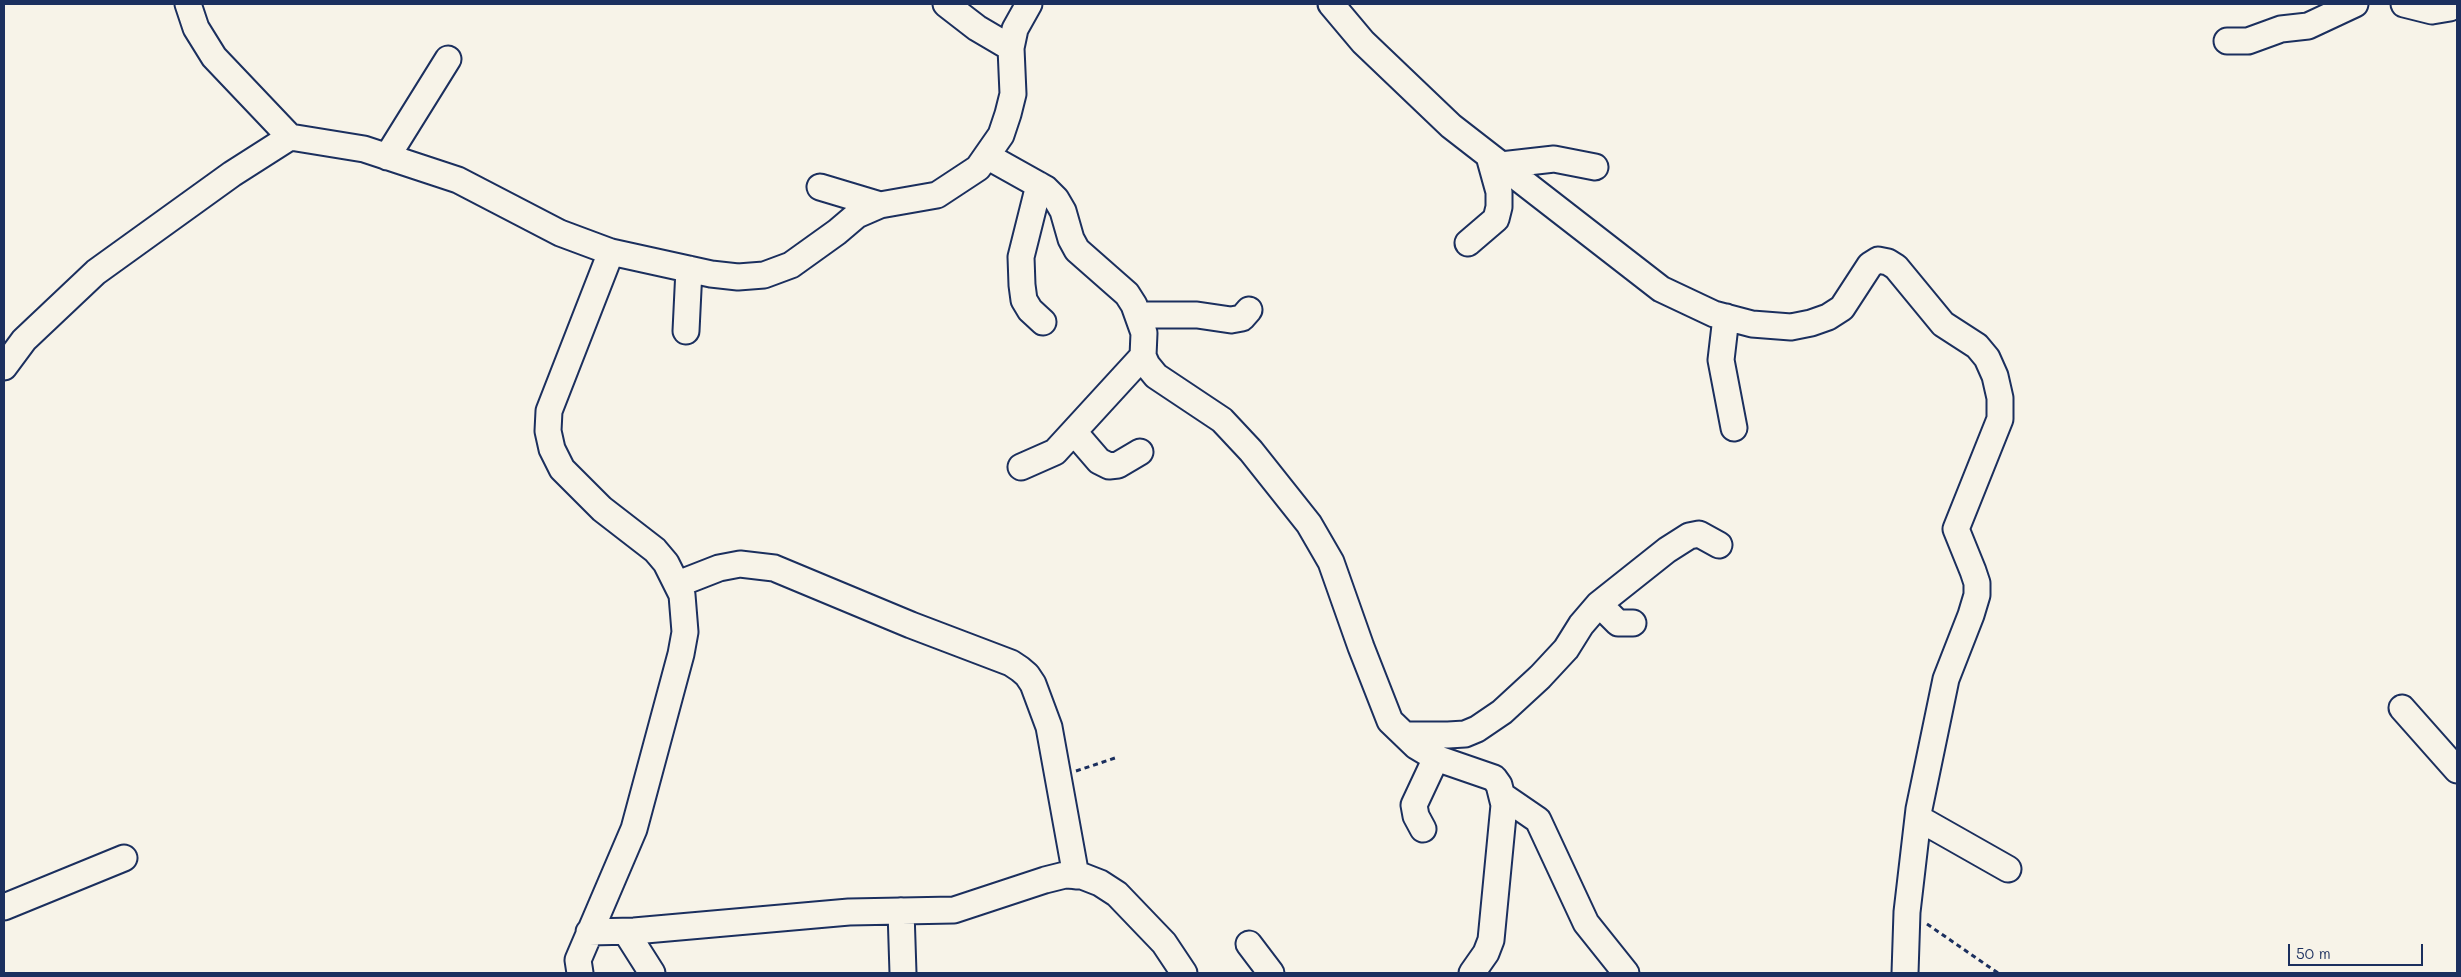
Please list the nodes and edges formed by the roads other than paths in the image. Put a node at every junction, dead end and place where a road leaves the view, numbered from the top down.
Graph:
1 (188, 4) edge
2 (946, 4) edge
3 (1029, 4) edge
4 (1331, 4) edge
5 (2356, 4) edge
6 (2404, 4) edge
7 (2457, 4) edge
8 (2227, 41) dead end
9 (1011, 48) junction
10 (448, 59) dead end
11 (290, 137) junction
12 (387, 156) junction
13 (987, 156) junction
14 (1495, 160) junction
15 (1594, 167) dead end
16 (1038, 185) junction
17 (820, 187) dead end
18 (880, 205) junction
19 (1468, 243) dead end
20 (611, 252) junction
21 (690, 269) junction
22 (1249, 310) dead end
23 (1139, 315) junction
24 (1726, 317) junction
25 (1043, 322) dead end
26 (686, 330) dead end
27 (1143, 356) junction
28 (4, 367) edge
29 (1734, 428) dead end
30 (1074, 432) junction
31 (1140, 452) dead end
32 (1021, 467) dead end
33 (1719, 545) dead end
34 (678, 584) junction
35 (1600, 604) junction
36 (1633, 623) dead end
37 (2402, 708) dead end
38 (1405, 735) junction
39 (1436, 758) junction
40 (2457, 770) edge
41 (1503, 796) junction
42 (1918, 818) junction
43 (1422, 829) dead end
44 (124, 858) dead end
45 (2008, 869) dead end
46 (1076, 876) junction
47 (4, 907) edge
48 (901, 911) junction
49 (589, 932) junction
50 (626, 932) junction
51 (1249, 944) dead end
52 (580, 973) edge
53 (652, 973) edge
54 (903, 973) edge
55 (1184, 973) edge
56 (1271, 973) edge
57 (1472, 973) edge
58 (1626, 973) edge
59 (1905, 973) edge

1 - 11 street
2 - 9 street
3 - 9 street
4 - 14 street
5 - 8 street
6 - 7 street
9 - 13 street
10 - 12 street
11 - 12 street
11 - 28 street
12 - 20 street
13 - 16 street
13 - 18 street
14 - 15 street
14 - 19 street
14 - 24 street
16 - 23 street
16 - 25 street
17 - 18 street
18 - 21 street
20 - 21 street
20 - 34 street
21 - 26 street
22 - 23 street
23 - 27 street
24 - 29 street
24 - 42 street
27 - 30 street
27 - 38 street
30 - 31 street
30 - 32 street
33 - 35 street
34 - 46 street
34 - 49 street
35 - 36 street
35 - 38 street
37 - 40 street
38 - 39 street
39 - 41 street
39 - 43 street
41 - 57 street
41 - 58 street
42 - 45 street
42 - 59 street
44 - 47 street
46 - 48 street
46 - 55 street
48 - 50 street
48 - 54 street
49 - 50 street
49 - 52 street
50 - 53 street
51 - 56 street

